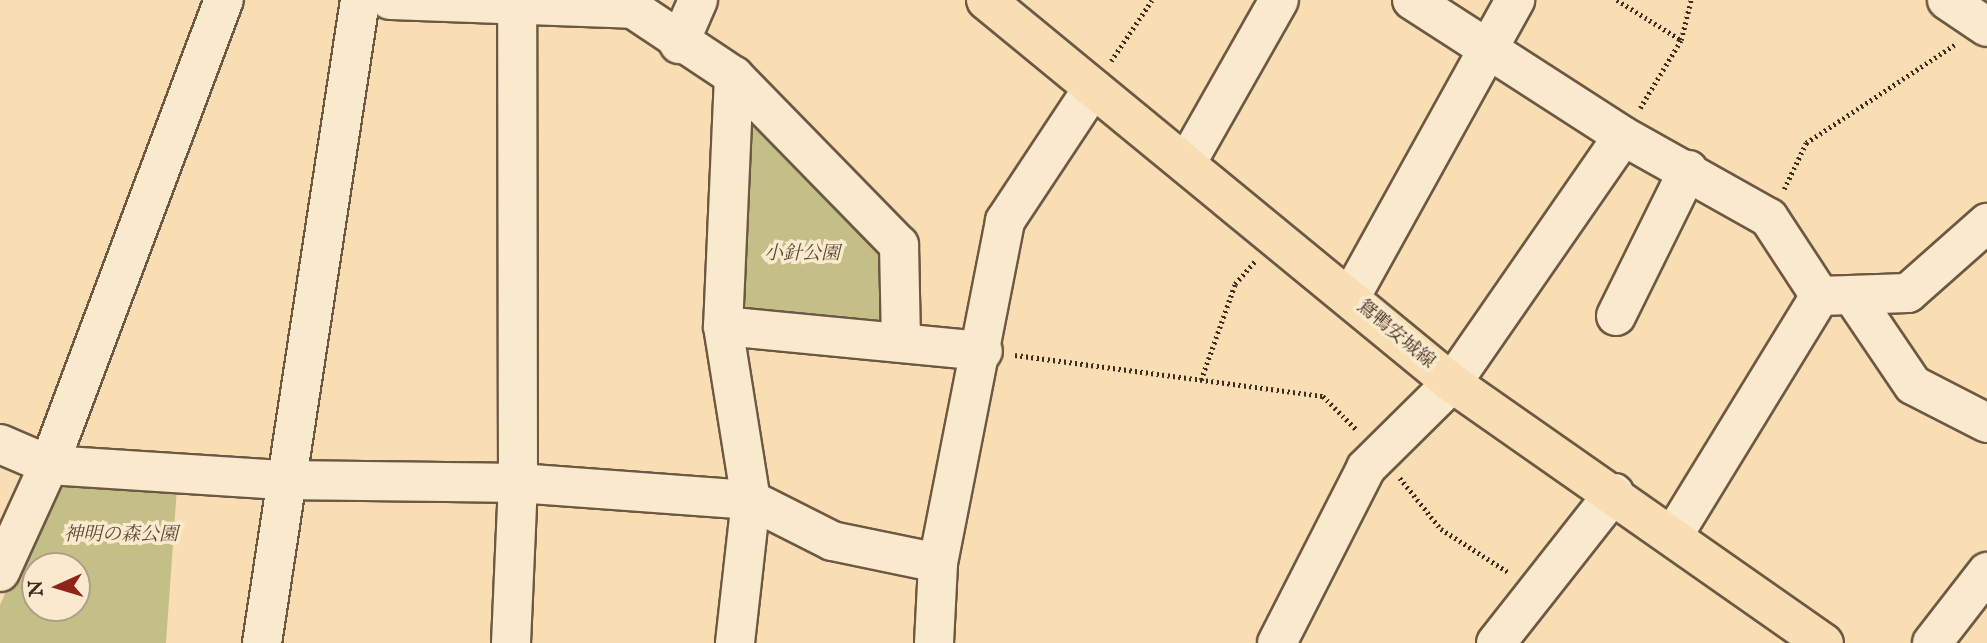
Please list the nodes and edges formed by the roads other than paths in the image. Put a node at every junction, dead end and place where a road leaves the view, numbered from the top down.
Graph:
1 (223, 0) edge
2 (360, 0) edge
3 (390, 0) edge
4 (698, 0) edge
5 (986, 0) edge
6 (1279, 0) edge
7 (1412, 0) edge
8 (1515, 0) edge
9 (1947, 0) edge
10 (516, 2) edge
11 (1983, 24) edge
12 (679, 44) junction
13 (1489, 44) junction
14 (734, 76) junction
15 (1093, 88) junction
16 (1623, 136) junction
17 (1187, 162) junction
18 (1688, 170) junction
19 (1987, 223) edge
20 (1836, 296) junction
21 (1350, 298) junction
22 (1616, 316) dead end
23 (723, 326) junction
24 (901, 341) junction
25 (983, 351) junction
26 (1452, 383) junction
27 (1987, 424) edge
28 (0, 444) edge
29 (49, 465) junction
30 (282, 480) junction
31 (518, 483) junction
32 (1614, 493) junction
33 (751, 500) junction
34 (1674, 534) junction
35 (939, 563) junction
36 (0, 572) edge
37 (1980, 598) edge
38 (1804, 637) edge
39 (262, 643) edge
40 (511, 643) edge
41 (735, 643) edge
42 (934, 643) edge
43 (1277, 643) edge
44 (1496, 643) edge
45 (1932, 643) edge

1 - 29 street
2 - 30 street
3 - 10 street
4 - 12 street
5 - 15 main road, 鴛鴨安城線
6 - 17 street
7 - 13 street
8 - 13 street
9 - 11 street
10 - 12 street
10 - 31 street
12 - 14 street
13 - 16 street
13 - 21 street
14 - 23 street
14 - 24 street
15 - 17 main road, 鴛鴨安城線
15 - 25 street
16 - 18 street
16 - 26 street
17 - 21 main road, 鴛鴨安城線
18 - 20 street
18 - 22 street
19 - 20 street
20 - 27 street
20 - 34 street
21 - 26 main road, 鴛鴨安城線
23 - 24 street
23 - 33 street
24 - 25 street
25 - 35 street
26 - 32 main road, 鴛鴨安城線
26 - 43 street
28 - 29 street
29 - 30 street
29 - 36 street
30 - 31 street
30 - 39 street
31 - 33 street
31 - 40 street
32 - 34 main road, 鴛鴨安城線
32 - 44 street
33 - 35 street
33 - 41 street
34 - 38 main road, 鴛鴨安城線
35 - 42 street
37 - 45 street

